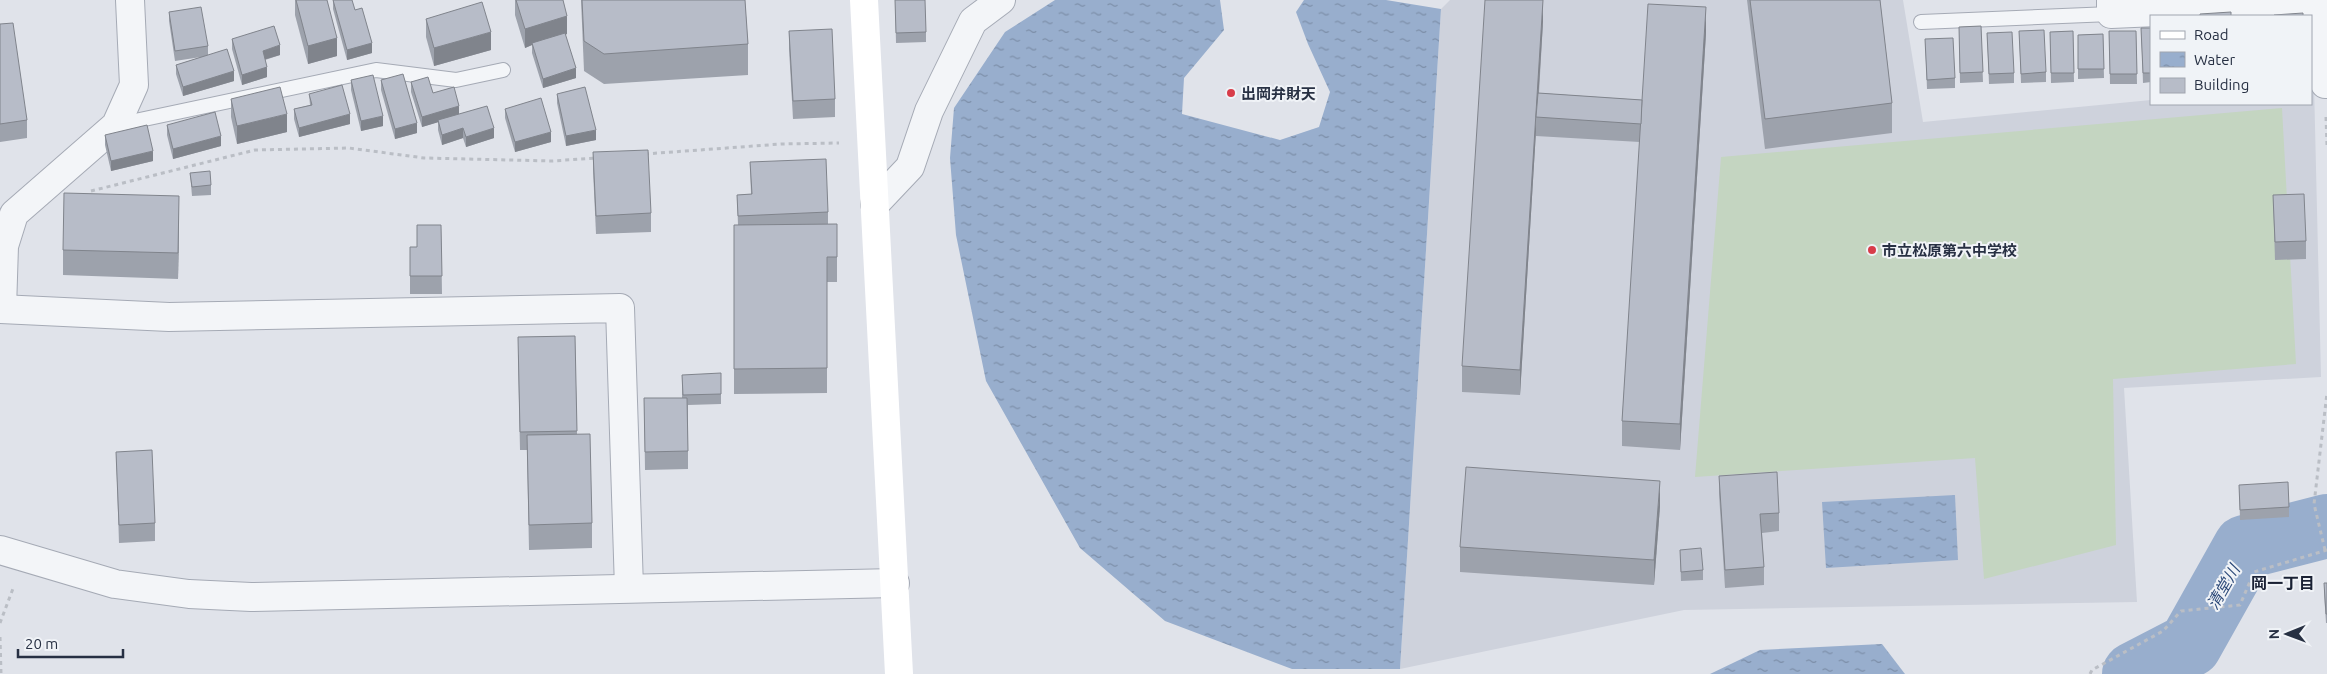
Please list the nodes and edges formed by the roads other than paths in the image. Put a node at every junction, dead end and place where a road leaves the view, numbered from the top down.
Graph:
1 (130, 0) edge
2 (864, 0) edge
3 (1001, 0) edge
4 (2319, 3) edge
5 (2111, 7) edge
6 (1922, 22) dead end
7 (503, 70) dead end
8 (2327, 84) edge
9 (116, 125) junction
10 (875, 204) junction
11 (7, 212) edge
12 (1, 309) edge
13 (12, 554) edge
14 (895, 583) junction
15 (629, 588) junction
16 (899, 674) edge

1 - 9 street
2 - 10 street
3 - 10 street
4 - 5 street
4 - 8 street
5 - 6 lane
7 - 9 lane
9 - 11 street
10 - 14 street
11 - 12 street
12 - 15 street
13 - 15 street
14 - 15 street
14 - 16 street

